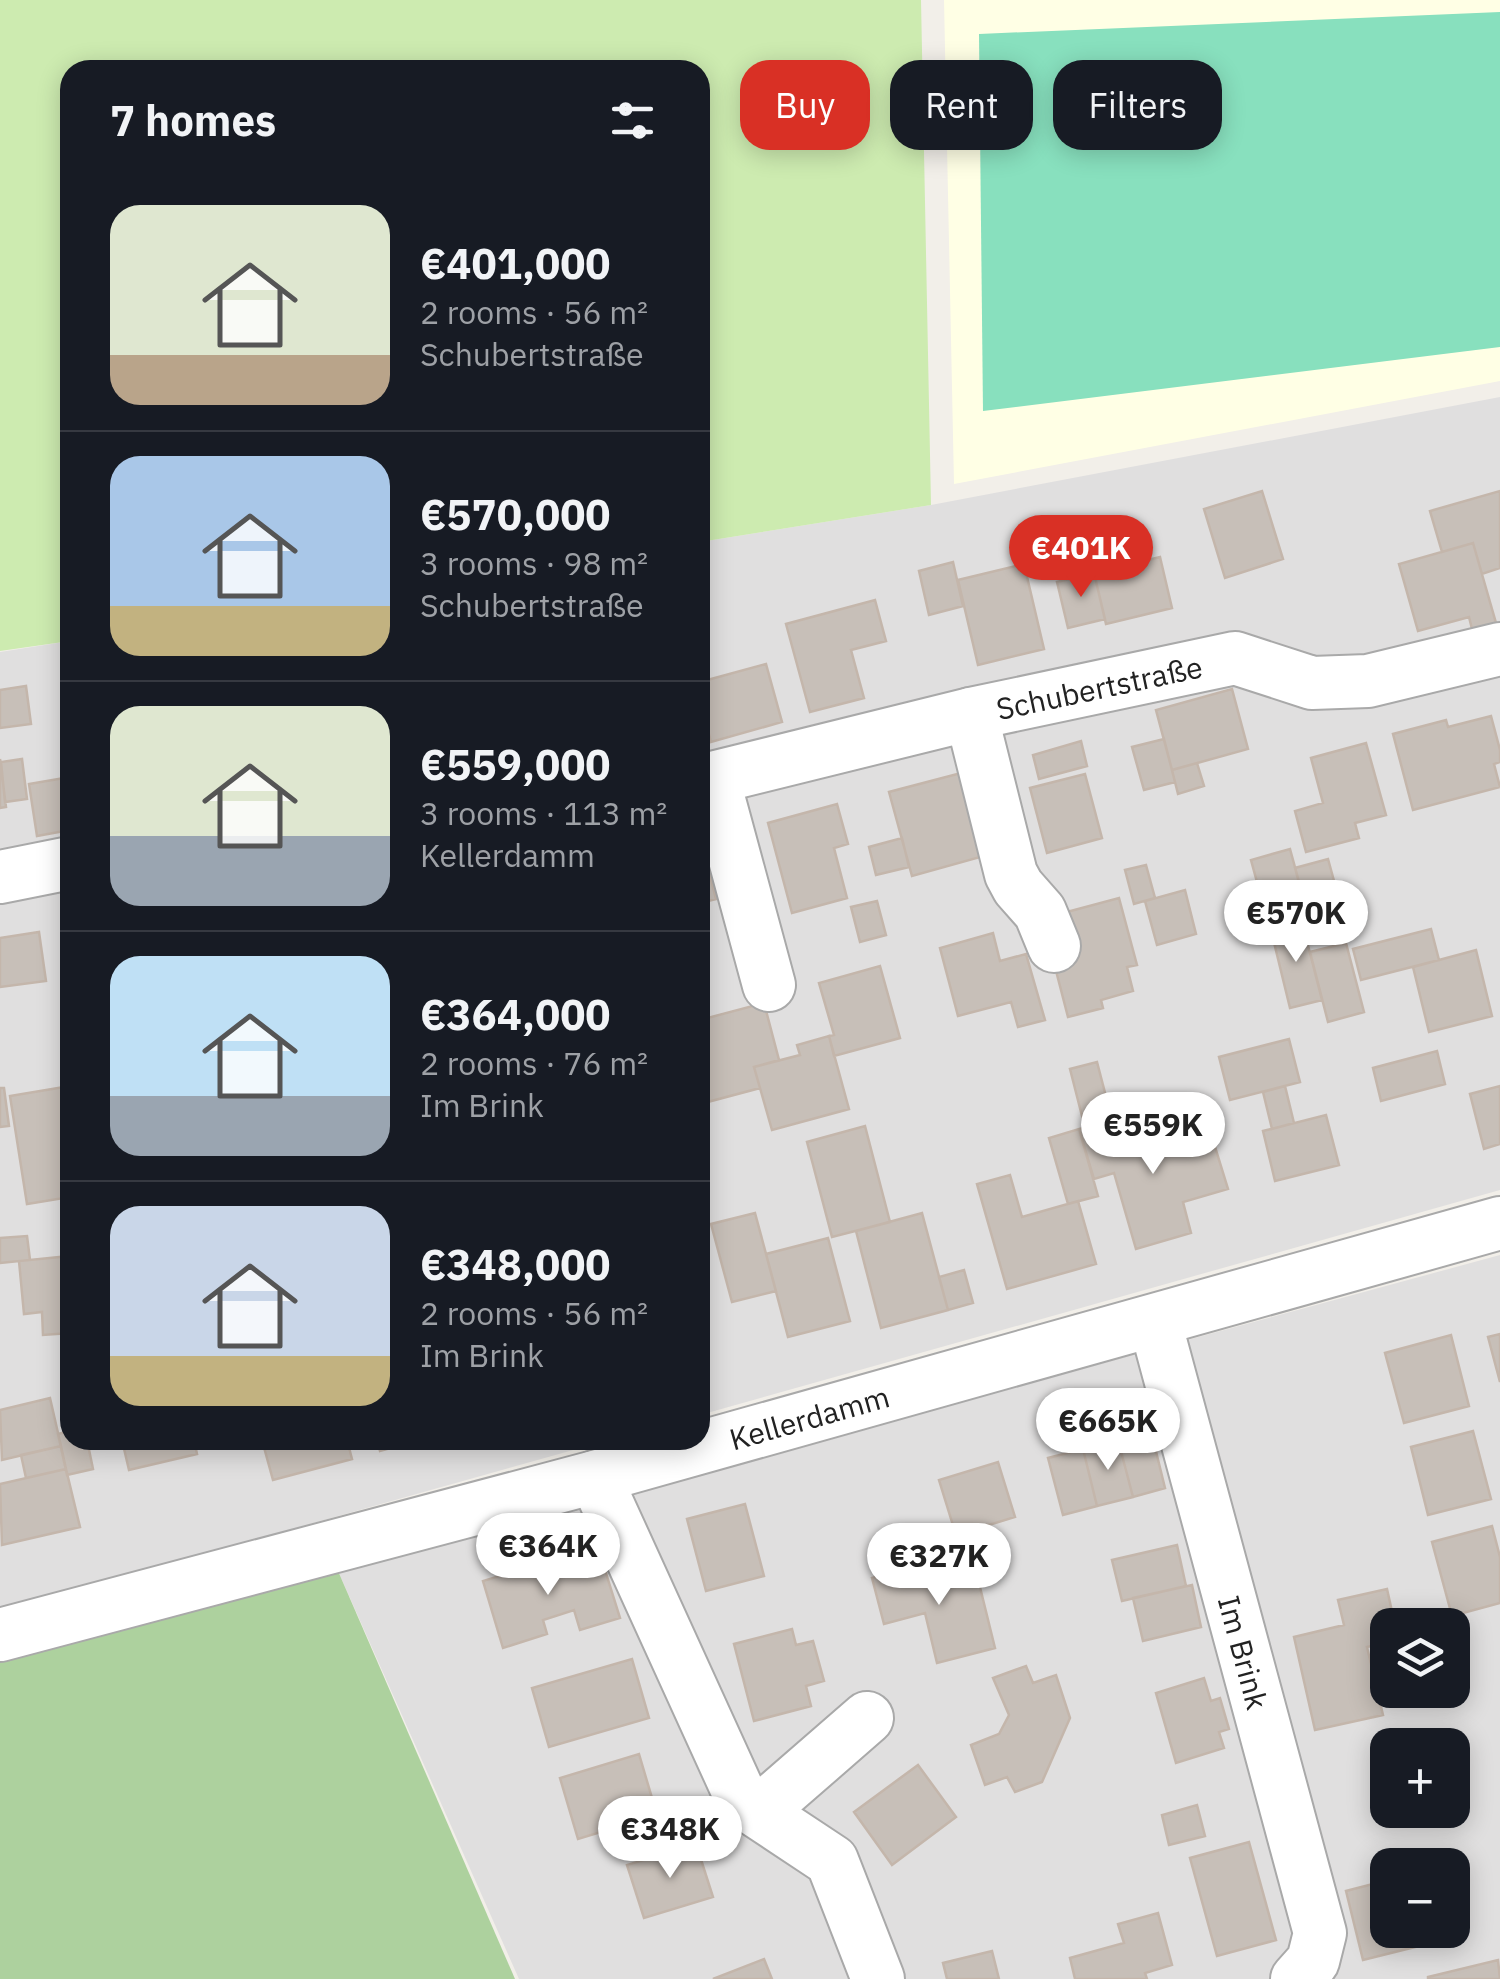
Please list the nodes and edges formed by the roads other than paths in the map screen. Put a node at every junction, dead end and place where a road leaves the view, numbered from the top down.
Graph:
1 (1500, 649) edge
2 (971, 714) junction
3 (710, 779) edge
4 (710, 793) edge
5 (60, 865) edge
6 (0, 876) edge
7 (1054, 946) dead end
8 (769, 986) dead end
9 (1500, 1222) edge
10 (1155, 1322) junction
11 (710, 1444) edge
12 (689, 1450) edge
13 (594, 1476) junction
14 (0, 1635) edge
15 (868, 1718) dead end
16 (759, 1812) junction
17 (878, 1979) edge
18 (1296, 1979) edge

1 - 2 street, Schubertstraße
2 - 3 street, Schubertstraße
2 - 7 street
4 - 8 street
5 - 6 street
9 - 10 street, Kellerdamm
10 - 11 street, Kellerdamm
10 - 18 street, Im Brink
12 - 13 street, Kellerdamm
13 - 14 street, Kellerdamm
13 - 16 street
15 - 16 street
16 - 17 street

